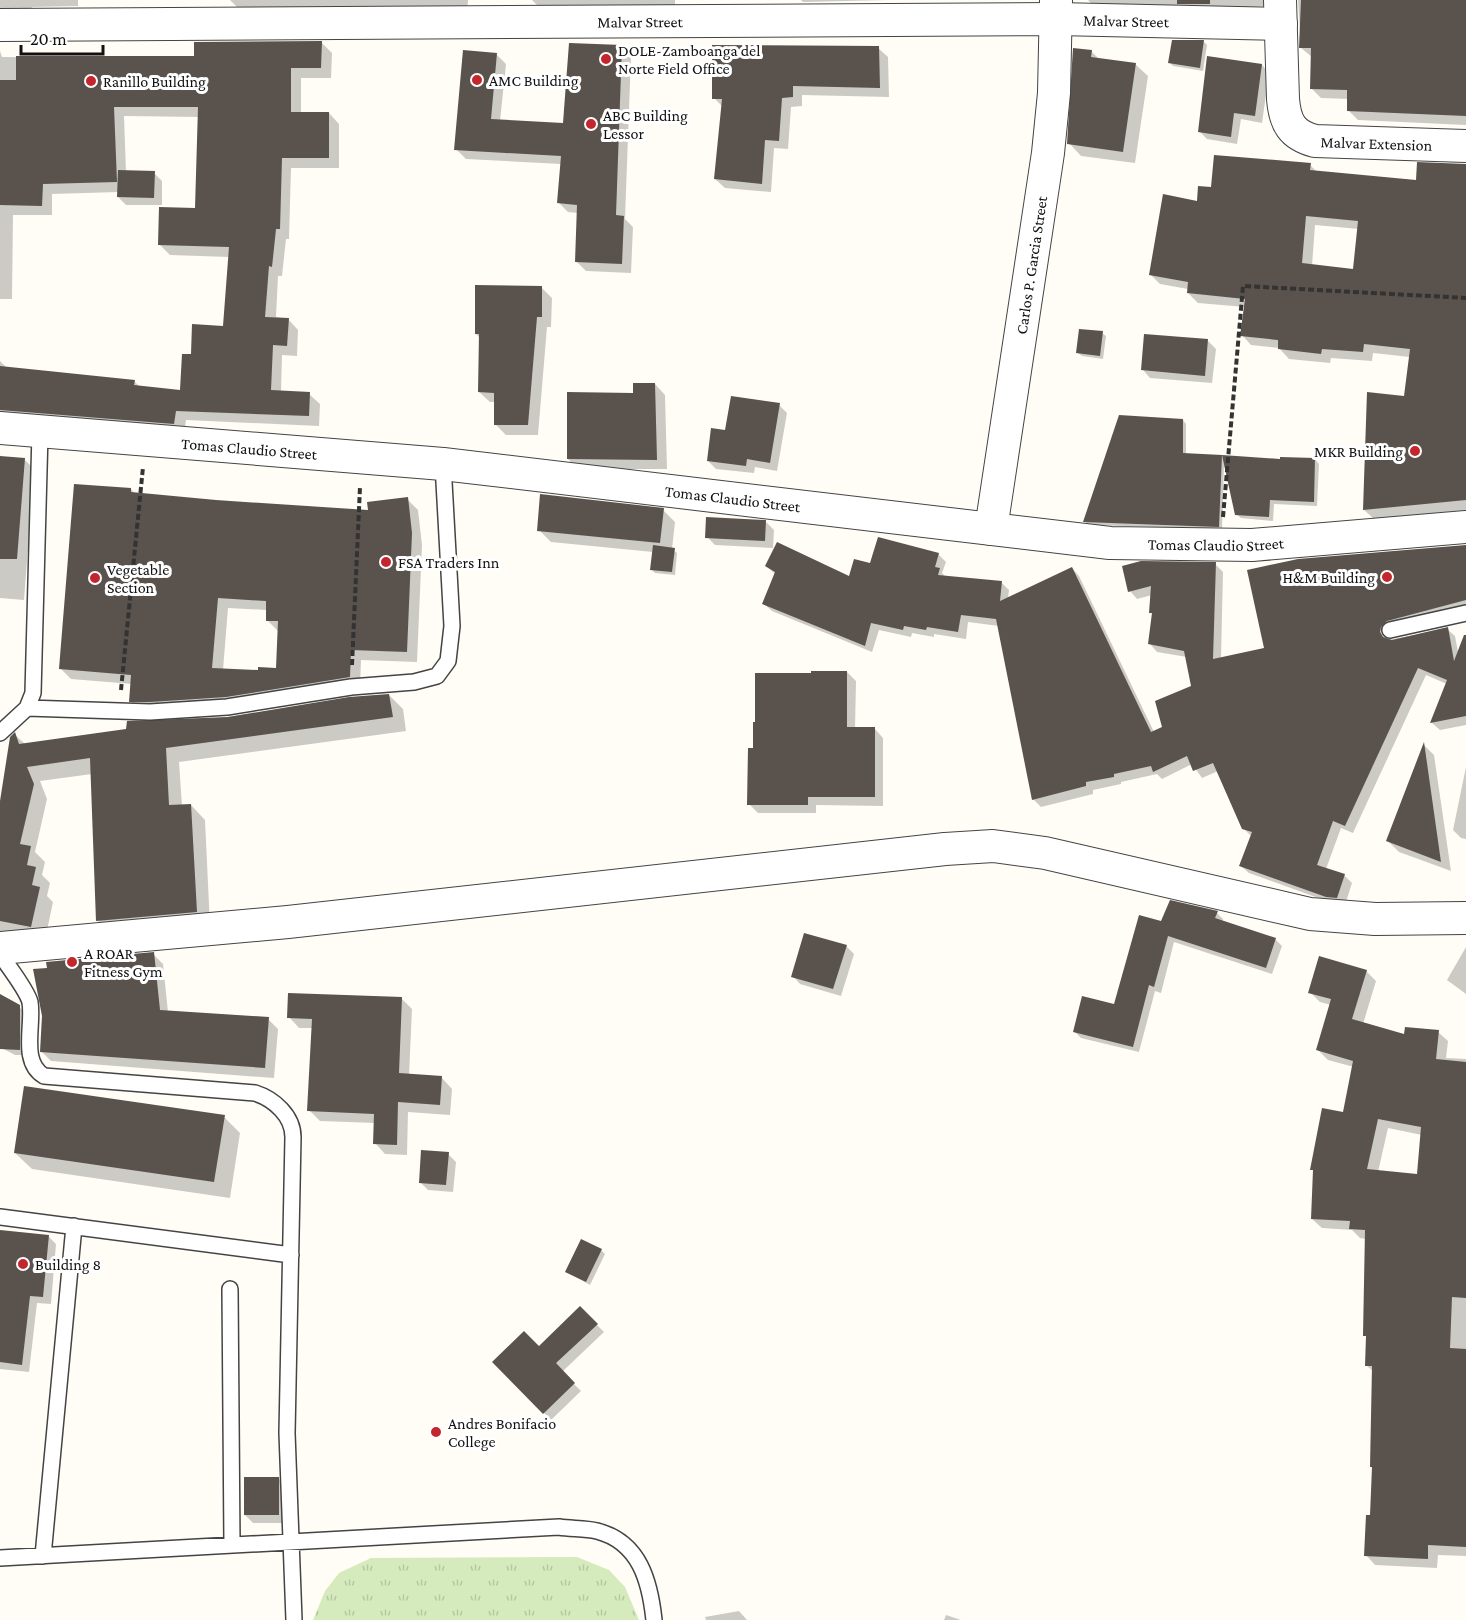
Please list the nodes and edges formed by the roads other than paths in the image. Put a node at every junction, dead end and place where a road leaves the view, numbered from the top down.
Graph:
1 (1056, 10) edge
2 (694, 11) edge
3 (1281, 12) edge
4 (327, 13) edge
5 (0, 25) edge
6 (1466, 146) edge
7 (0, 428) edge
8 (40, 433) junction
9 (442, 464) junction
10 (1466, 527) edge
11 (991, 529) junction
12 (1466, 613) edge
13 (1390, 630) dead end
14 (27, 708) junction
15 (0, 732) edge
16 (1466, 918) edge
17 (0, 948) edge
18 (0, 954) edge
19 (0, 1217) edge
20 (74, 1226) junction
21 (291, 1255) junction
22 (230, 1289) dead end
23 (289, 1542) junction
24 (232, 1545) junction
25 (43, 1556) junction
26 (0, 1558) edge
27 (294, 1620) edge
28 (654, 1620) edge

1 - 2 street, Malvar Street
1 - 3 street, Malvar Street
1 - 11 street, Carlos P. Garcia Street
2 - 4 street, Malvar Street
3 - 6 street, Malvar Extension
4 - 5 street, Malvar Street
7 - 8 street, Tomas Claudio Street
8 - 9 street, Tomas Claudio Street
8 - 14 lane
9 - 11 street, Tomas Claudio Street
9 - 14 lane
10 - 11 street, Tomas Claudio Street
12 - 13 lane
14 - 15 lane
16 - 17 street
18 - 21 lane
19 - 20 lane
20 - 21 lane
20 - 25 lane
21 - 23 lane
22 - 24 lane
23 - 24 lane
23 - 27 lane
23 - 28 lane
24 - 25 lane
25 - 26 lane

